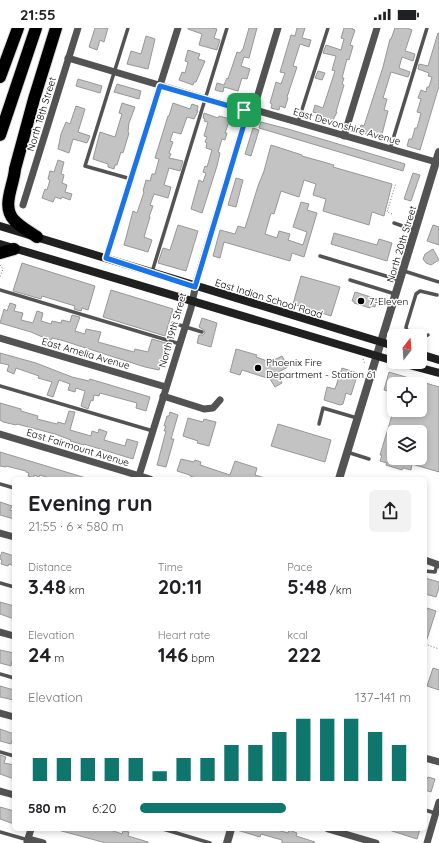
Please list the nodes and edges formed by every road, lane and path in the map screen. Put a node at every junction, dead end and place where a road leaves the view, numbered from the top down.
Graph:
1 (18, 28) edge
2 (36, 28) edge
3 (56, 28) edge
4 (78, 28) edge
5 (128, 28) edge
6 (178, 28) edge
7 (227, 28) edge
8 (278, 28) edge
9 (328, 28) edge
10 (377, 28) edge
11 (427, 28) edge
12 (68, 58) junction
13 (114, 72) junction
14 (0, 77) edge
15 (160, 86) junction
16 (206, 99) junction
17 (251, 110) junction
18 (298, 122) junction
19 (0, 135) edge
20 (344, 136) junction
21 (390, 149) junction
22 (439, 152) edge
23 (436, 162) junction
24 (15, 168) junction
25 (131, 179) junction
26 (396, 183) dead end
27 (0, 197) edge
28 (23, 205) dead end
29 (392, 214) dead end
30 (394, 224) dead end
31 (0, 226) edge
32 (415, 230) junction
33 (37, 237) junction
34 (0, 244) edge
35 (14, 249) junction
36 (0, 253) edge
37 (320, 256) dead end
38 (106, 258) junction
39 (0, 265) edge
40 (403, 271) junction
41 (151, 273) junction
42 (0, 278) edge
43 (350, 280) dead end
44 (400, 280) junction
45 (439, 282) edge
46 (195, 287) junction
47 (0, 290) edge
48 (396, 294) junction
49 (437, 295) dead end
50 (192, 301) junction
51 (173, 323) dead end
52 (185, 327) junction
53 (407, 329) edge
54 (202, 332) dead end
55 (0, 338) edge
56 (381, 342) junction
57 (180, 344) junction
58 (387, 344) edge
59 (376, 356) junction
60 (427, 356) edge
61 (363, 357) dead end
62 (387, 359) edge
63 (439, 360) edge
64 (365, 364) dead end
65 (424, 369) edge
66 (439, 373) edge
67 (0, 386) edge
68 (166, 387) junction
69 (163, 396) junction
70 (220, 400) dead end
71 (358, 418) junction
72 (319, 424) dead end
73 (153, 431) junction
74 (0, 434) edge
75 (347, 452) junction
76 (369, 459) dead end
77 (138, 477) edge
78 (340, 477) edge
79 (0, 484) edge
80 (12, 487) edge
81 (0, 533) edge
82 (12, 536) edge
83 (427, 561) edge
84 (438, 564) edge
85 (427, 572) edge
86 (0, 583) edge
87 (12, 586) edge
88 (0, 632) edge
89 (12, 635) edge
90 (427, 645) edge
91 (439, 649) edge
92 (0, 674) edge
93 (12, 677) edge
94 (0, 713) edge
95 (12, 716) edge
96 (0, 752) edge
97 (12, 755) edge
98 (427, 759) edge
99 (439, 762) edge
100 (0, 791) edge
101 (12, 795) edge
102 (439, 802) edge
103 (427, 810) edge
104 (437, 813) edge
105 (170, 831) edge
106 (230, 831) edge
107 (335, 831) edge
108 (0, 832) edge
109 (27, 840) edge
110 (43, 843) edge
111 (210, 843) edge
112 (227, 843) edge
113 (376, 843) edge
114 (427, 843) edge

1 - 14 highway
2 - 19 highway
3 - 24 highway
4 - 12 street, North 18th Street
5 - 13 lane
6 - 15 street
7 - 16 lane
8 - 17 street, North 19th Street
9 - 18 lane
10 - 20 street
11 - 21 lane
12 - 13 street, East Devonshire Avenue
12 - 28 street, North 18th Street
13 - 15 street, East Devonshire Avenue
13 - 25 lane
15 - 16 street, East Devonshire Avenue
15 - 25 street
16 - 17 street, East Devonshire Avenue
16 - 41 lane
17 - 18 street, East Devonshire Avenue
17 - 46 street, North 19th Street
18 - 20 street, East Devonshire Avenue
20 - 21 street, East Devonshire Avenue
21 - 23 street, East Devonshire Avenue
22 - 23 street, North 20th Street
23 - 32 street, North 20th Street
24 - 27 highway
24 - 33 highway
25 - 38 street
26 - 29 path
30 - 32 lane
31 - 33 main road, East Indian School Road
32 - 40 street, North 20th Street
33 - 38 main road, East Indian School Road
34 - 35 main road
35 - 36 highway
35 - 50 main road
37 - 44 lane
38 - 41 main road, East Indian School Road
39 - 42 path
40 - 44 street, North 20th Street
40 - 45 lane
41 - 46 main road, East Indian School Road
43 - 48 lane
44 - 48 street, North 20th Street
46 - 50 street, North 19th Street
46 - 56 main road, East Indian School Road
47 - 57 lane
48 - 56 street, North 20th Street
49 - 53 lane
50 - 52 street, North 19th Street
50 - 59 main road
51 - 52 lane
52 - 54 lane
52 - 57 street, North 19th Street
55 - 68 street, East Amelia Avenue
56 - 58 main road, East Indian School Road
56 - 59 street, North 20th Street
57 - 68 street, North 19th Street
59 - 62 main road
59 - 71 street, North 20th Street
60 - 63 main road
61 - 64 path
65 - 66 main road
67 - 73 lane
68 - 69 street, North 19th Street
69 - 70 street
69 - 73 street, North 19th Street
71 - 72 lane
71 - 75 street, North 20th Street
73 - 77 street, North 19th Street
74 - 77 street, East Fairmount Avenue
75 - 76 lane
75 - 78 street, North 20th Street
79 - 80 lane
81 - 82 street
83 - 84 street
84 - 85 lane
86 - 87 lane
88 - 89 street
90 - 91 path
92 - 93 lane
94 - 95 street
96 - 97 lane
98 - 99 street
100 - 101 street
102 - 104 street
103 - 104 lane
104 - 114 street
105 - 111 lane
106 - 112 street
107 - 113 street
108 - 109 lane
109 - 110 street

